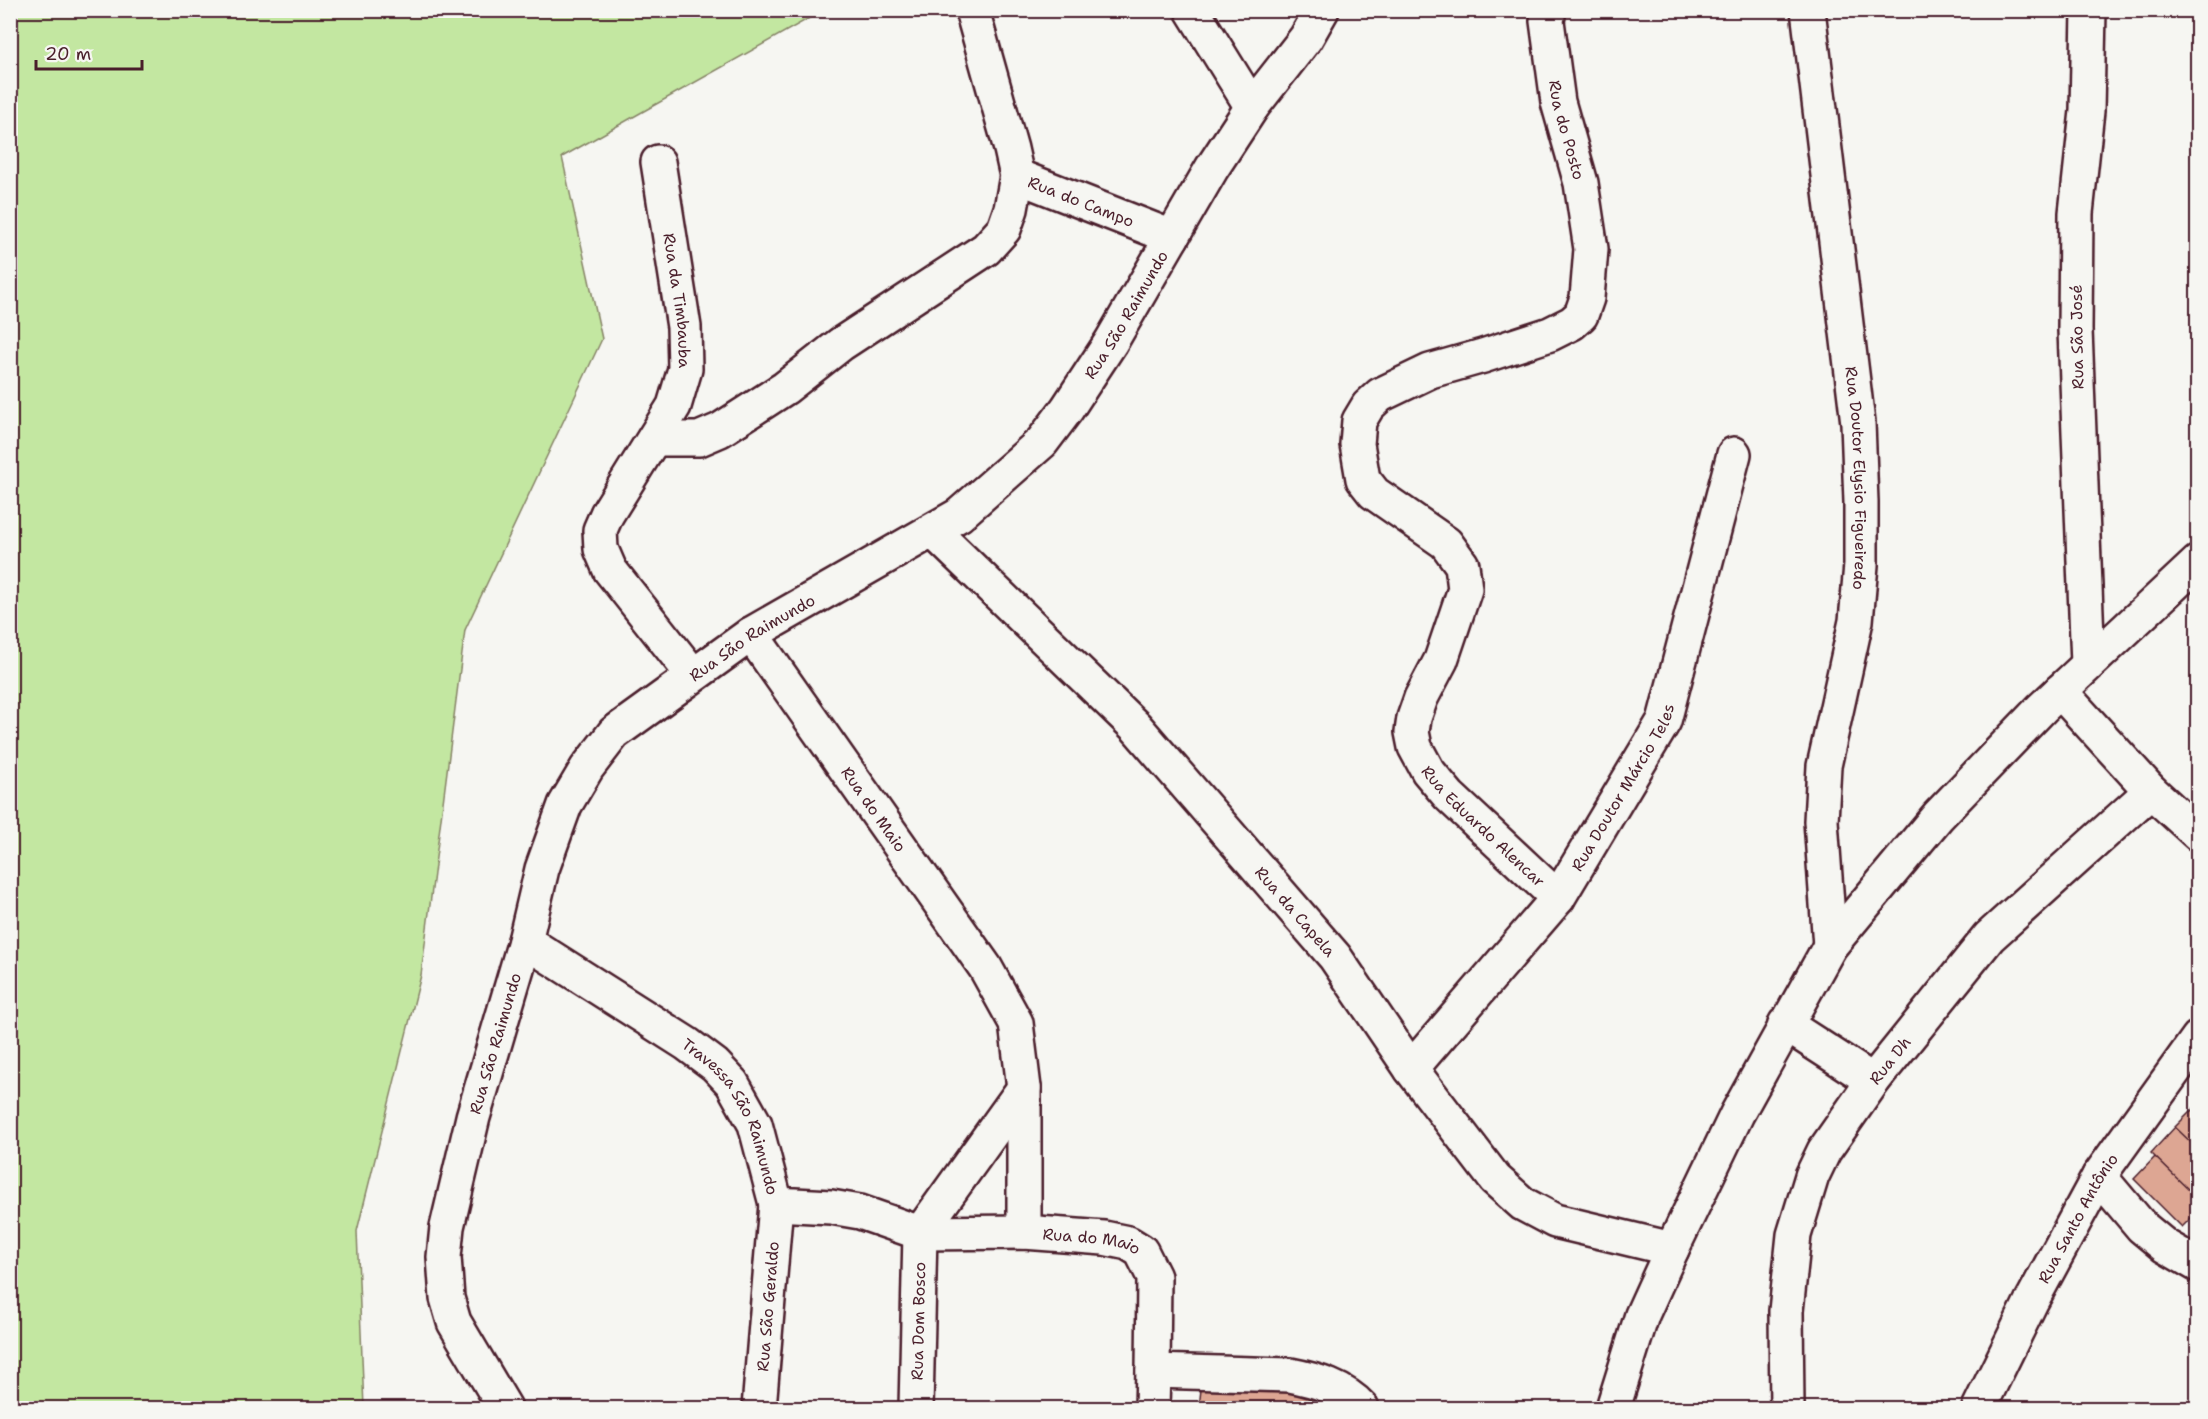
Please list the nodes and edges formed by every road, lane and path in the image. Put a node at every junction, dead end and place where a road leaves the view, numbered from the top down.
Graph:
1 (972, 10) edge
2 (1192, 10) edge
3 (1322, 10) edge
4 (1549, 10) edge
5 (1808, 10) edge
6 (2089, 10) edge
7 (1252, 107) junction
8 (658, 162) dead end
9 (1017, 176) junction
10 (1172, 237) junction
11 (654, 439) junction
12 (1734, 454) dead end
13 (933, 531) junction
14 (2198, 562) edge
15 (751, 634) junction
16 (2088, 664) junction
17 (693, 675) junction
18 (2060, 691) junction
19 (1415, 747) joint
20 (2151, 791) junction
21 (2198, 834) edge
22 (1558, 898) junction
23 (525, 941) junction
24 (1830, 946) junction
25 (1785, 1024) junction
26 (2198, 1038) edge
27 (1411, 1069) junction
28 (1873, 1081) junction
29 (1024, 1088) junction
30 (2099, 1176) junction
31 (776, 1204) junction
32 (1024, 1232) junction
33 (920, 1233) junction
34 (1672, 1248) junction
35 (2198, 1265) edge
36 (1153, 1371) junction
37 (493, 1402) edge
38 (759, 1408) edge
39 (916, 1408) edge
40 (1152, 1408) edge
41 (1362, 1408) edge
42 (1613, 1408) edge
43 (1786, 1408) edge
44 (1979, 1408) edge

1 - 9 street, Rua do Campo
2 - 7 street
3 - 7 street, Rua São Raimundo
4 - 19 street, Rua do Posto
5 - 24 street, Rua Doutor Elysio Figueiredo
6 - 16 street, Rua São José
7 - 10 street, Rua São Raimundo
8 - 11 street, Rua da Timbauba
9 - 10 street, Rua do Campo
9 - 11 street
10 - 13 street, Rua São Raimundo
11 - 17 street, Rua da Timbauba
12 - 22 street, Rua Doutor Márcio Teles
13 - 15 street, Rua São Raimundo
13 - 27 street, Rua da Capela
14 - 16 street
15 - 17 street, Rua São Raimundo
15 - 29 street, Rua do Maio
16 - 18 street
17 - 23 street, Rua São Raimundo
18 - 20 street
18 - 24 street
19 - 22 street, Rua Eduardo Alencar
20 - 21 street
20 - 28 street, Rua Dh
22 - 27 street, Rua Doutor Márcio Teles
23 - 31 street, Travessa São Raimundo
23 - 37 street, Rua São Raimundo
24 - 25 street
25 - 28 street
25 - 34 street
26 - 30 street, Rua Santo Antônio
27 - 34 street, Rua da Capela
28 - 43 street, Rua Dh
29 - 32 street, Rua do Maio
29 - 33 street
30 - 35 street
30 - 44 street, Rua Santo Antônio
31 - 33 street, Travessa São Raimundo
31 - 38 street, Rua São Geraldo
32 - 33 street, Travessa São Raimundo
32 - 36 street, Rua do Maio
33 - 39 street, Rua Dom Bosco
34 - 42 street
36 - 40 street, Rua do Maio
36 - 41 street

